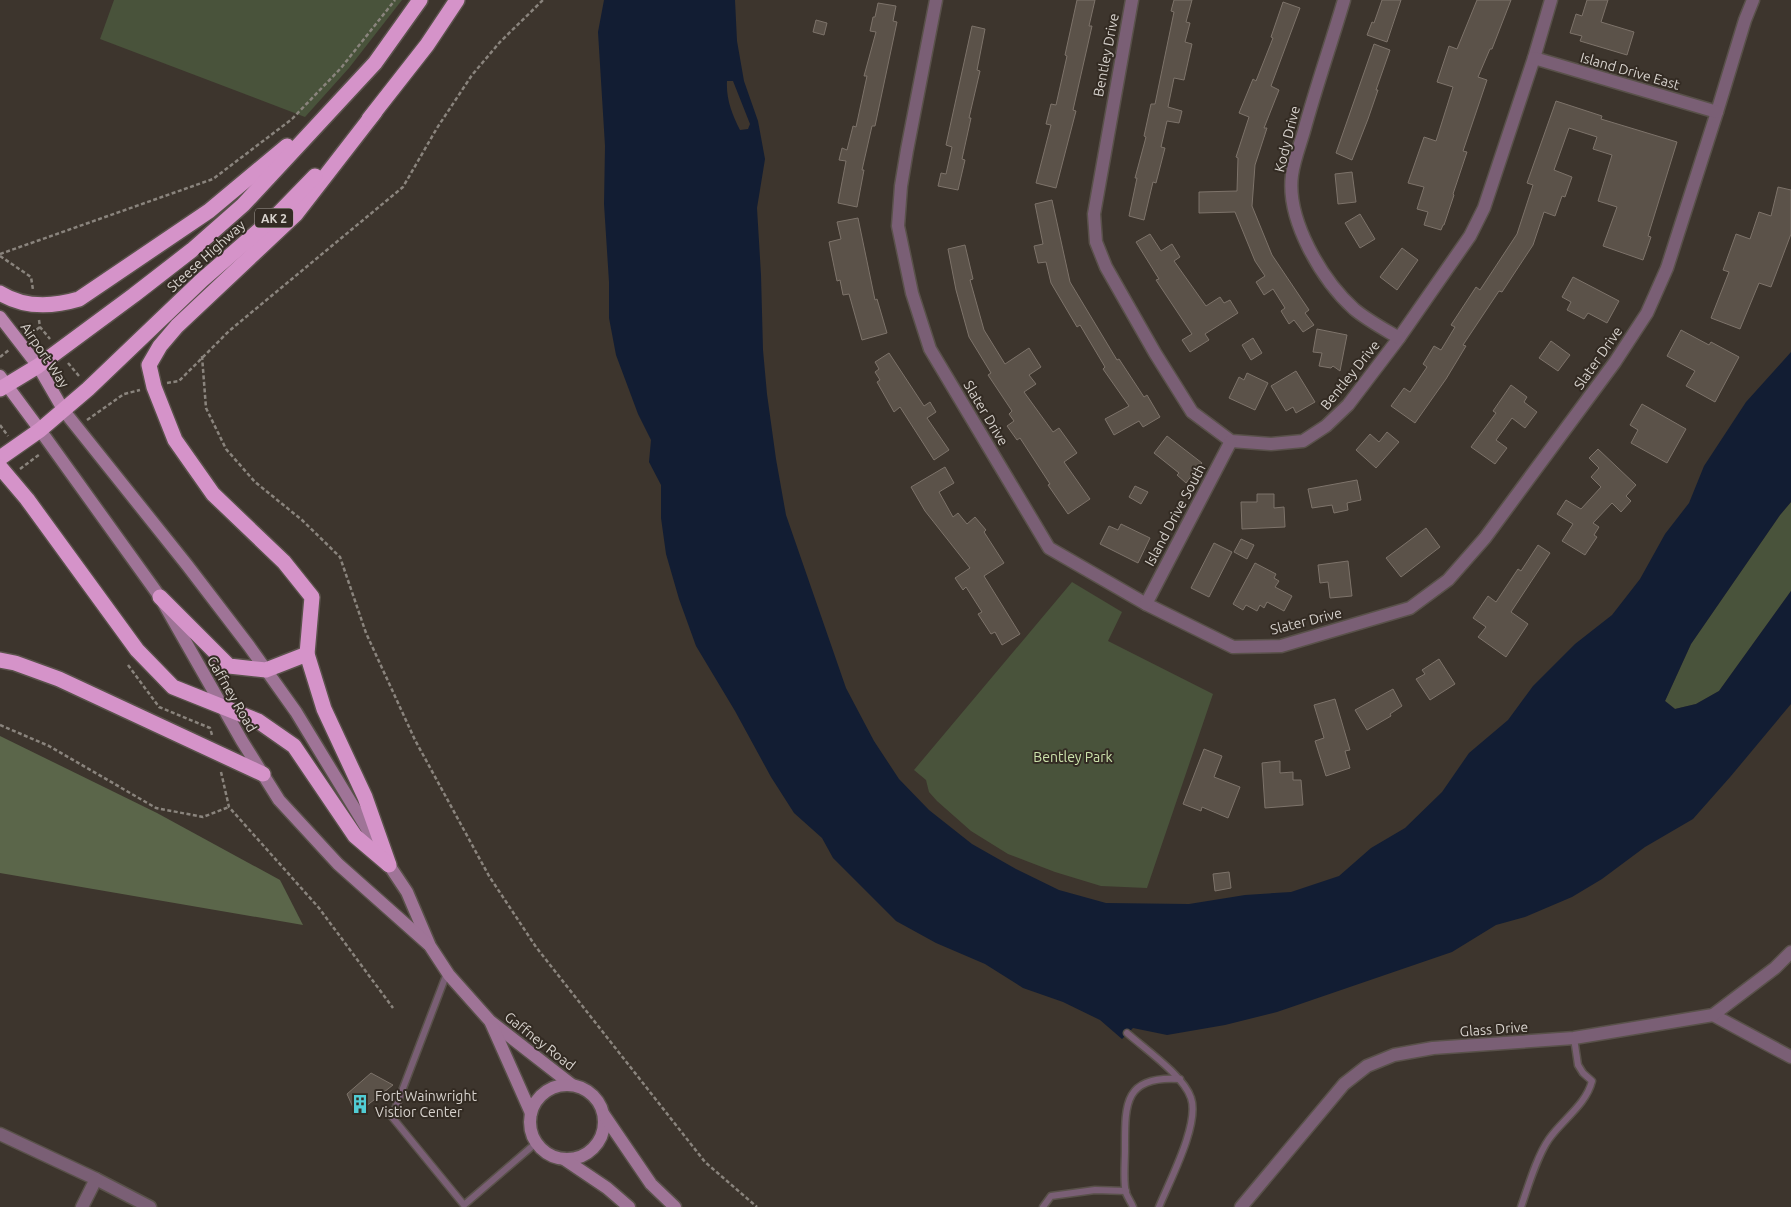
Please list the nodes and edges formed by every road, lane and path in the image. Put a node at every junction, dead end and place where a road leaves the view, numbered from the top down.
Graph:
1 (395, 0) edge
2 (420, 0) edge
3 (457, 0) edge
4 (543, 0) edge
5 (936, 0) edge
6 (1132, 0) edge
7 (1344, 0) edge
8 (1551, 0) edge
9 (1753, 0) edge
10 (1534, 58) junction
11 (338, 104) junction
12 (375, 112) junction
13 (1717, 112) junction
14 (0, 255) edge
15 (32, 287) dead end
16 (0, 293) edge
17 (0, 317) edge
18 (38, 318) dead end
19 (40, 327) junction
20 (33, 332) dead end
21 (1399, 338) junction
22 (59, 351) junction
23 (202, 356) junction
24 (38, 366) junction
25 (2, 383) edge
26 (170, 383) dead end
27 (88, 389) junction
28 (142, 389) dead end
29 (104, 408) junction
30 (64, 411) junction
31 (77, 427) junction
32 (40, 430) junction
33 (1231, 441) junction
34 (51, 446) junction
35 (0, 458) edge
36 (25, 459) dead end
37 (28, 463) junction
38 (24, 466) dead end
39 (0, 467) edge
40 (160, 597) junction
41 (1146, 604) junction
42 (307, 654) junction
43 (0, 660) edge
44 (266, 670) junction
45 (223, 708) junction
46 (0, 725) edge
47 (221, 772) dead end
48 (263, 774) junction
49 (229, 807) junction
50 (389, 865) junction
51 (430, 946) junction
52 (1791, 952) edge
53 (447, 972) junction
54 (393, 1008) dead end
55 (1713, 1015) junction
56 (490, 1021) junction
57 (1127, 1033) dead end
58 (1574, 1038) junction
59 (1791, 1057) edge
60 (1180, 1079) junction
61 (572, 1085) junction
62 (531, 1113) junction
63 (604, 1115) junction
64 (0, 1134) edge
65 (536, 1143) junction
66 (564, 1159) junction
67 (96, 1179) junction
68 (1126, 1191) junction
69 (82, 1207) edge
70 (150, 1207) edge
71 (629, 1207) edge
72 (675, 1207) edge
73 (757, 1207) edge
74 (1043, 1207) edge
75 (1133, 1207) edge
76 (1159, 1207) edge
77 (1241, 1207) edge
78 (1521, 1207) edge

1 - 14 path
2 - 11 highway, Steese Highway / AK 2
3 - 12 highway, Steese Highway / AK 2
4 - 23 path
5 - 41 street, Slater Drive
6 - 33 street, Bentley Drive
7 - 21 street, Kody Drive
8 - 10 street, Bentley Drive
9 - 13 street, Slater Drive
10 - 13 street, Island Drive East
10 - 21 street, Bentley Drive
11 - 16 highway
11 - 22 highway, Steese Highway / AK 2
12 - 27 highway, Steese Highway / AK 2
12 - 42 highway
13 - 41 street, Slater Drive
14 - 15 path
17 - 24 main road, Airport Way
18 - 19 path
19 - 20 path
19 - 22 path
21 - 33 street, Bentley Drive
22 - 24 highway, Steese Highway / AK 2
22 - 27 path
23 - 26 path
23 - 73 path
24 - 25 highway, Steese Highway / AK 2
24 - 30 main road, Airport Way
25 - 32 main road
27 - 29 path
27 - 30 highway, Steese Highway / AK 2
28 - 29 path
29 - 31 path
30 - 31 main road, Gaffney Road
30 - 32 highway, Steese Highway / AK 2
31 - 44 main road, Gaffney Road
32 - 34 main road, Gaffney Road
32 - 35 highway, AK 2
33 - 41 street, Island Drive South
34 - 37 path
34 - 40 main road, Gaffney Road
36 - 37 path
37 - 38 path
39 - 45 highway
40 - 44 highway
40 - 45 main road, Gaffney Road
42 - 44 highway
42 - 50 highway
43 - 48 highway
44 - 50 main road, Gaffney Road
45 - 48 main road, Gaffney Road
45 - 50 highway
46 - 49 path
47 - 49 path
48 - 51 main road, Gaffney Road
49 - 54 path
50 - 51 main road, Gaffney Road
51 - 53 main road, Gaffney Road
52 - 55 street, Glass Drive
53 - 56 main road, Gaffney Road
53 - 65 lane
55 - 58 street, Glass Drive
55 - 59 street
56 - 61 main road, Gaffney Road
56 - 62 main road, Gaffney Road
57 - 60 lane
58 - 77 street, Glass Drive
58 - 78 lane
60 - 68 lane
60 - 76 lane
61 - 62 main road
61 - 63 main road
62 - 65 main road
63 - 66 main road
63 - 72 main road
64 - 67 street
65 - 66 main road
66 - 71 main road
67 - 69 street
67 - 70 street
68 - 74 lane
68 - 75 lane

